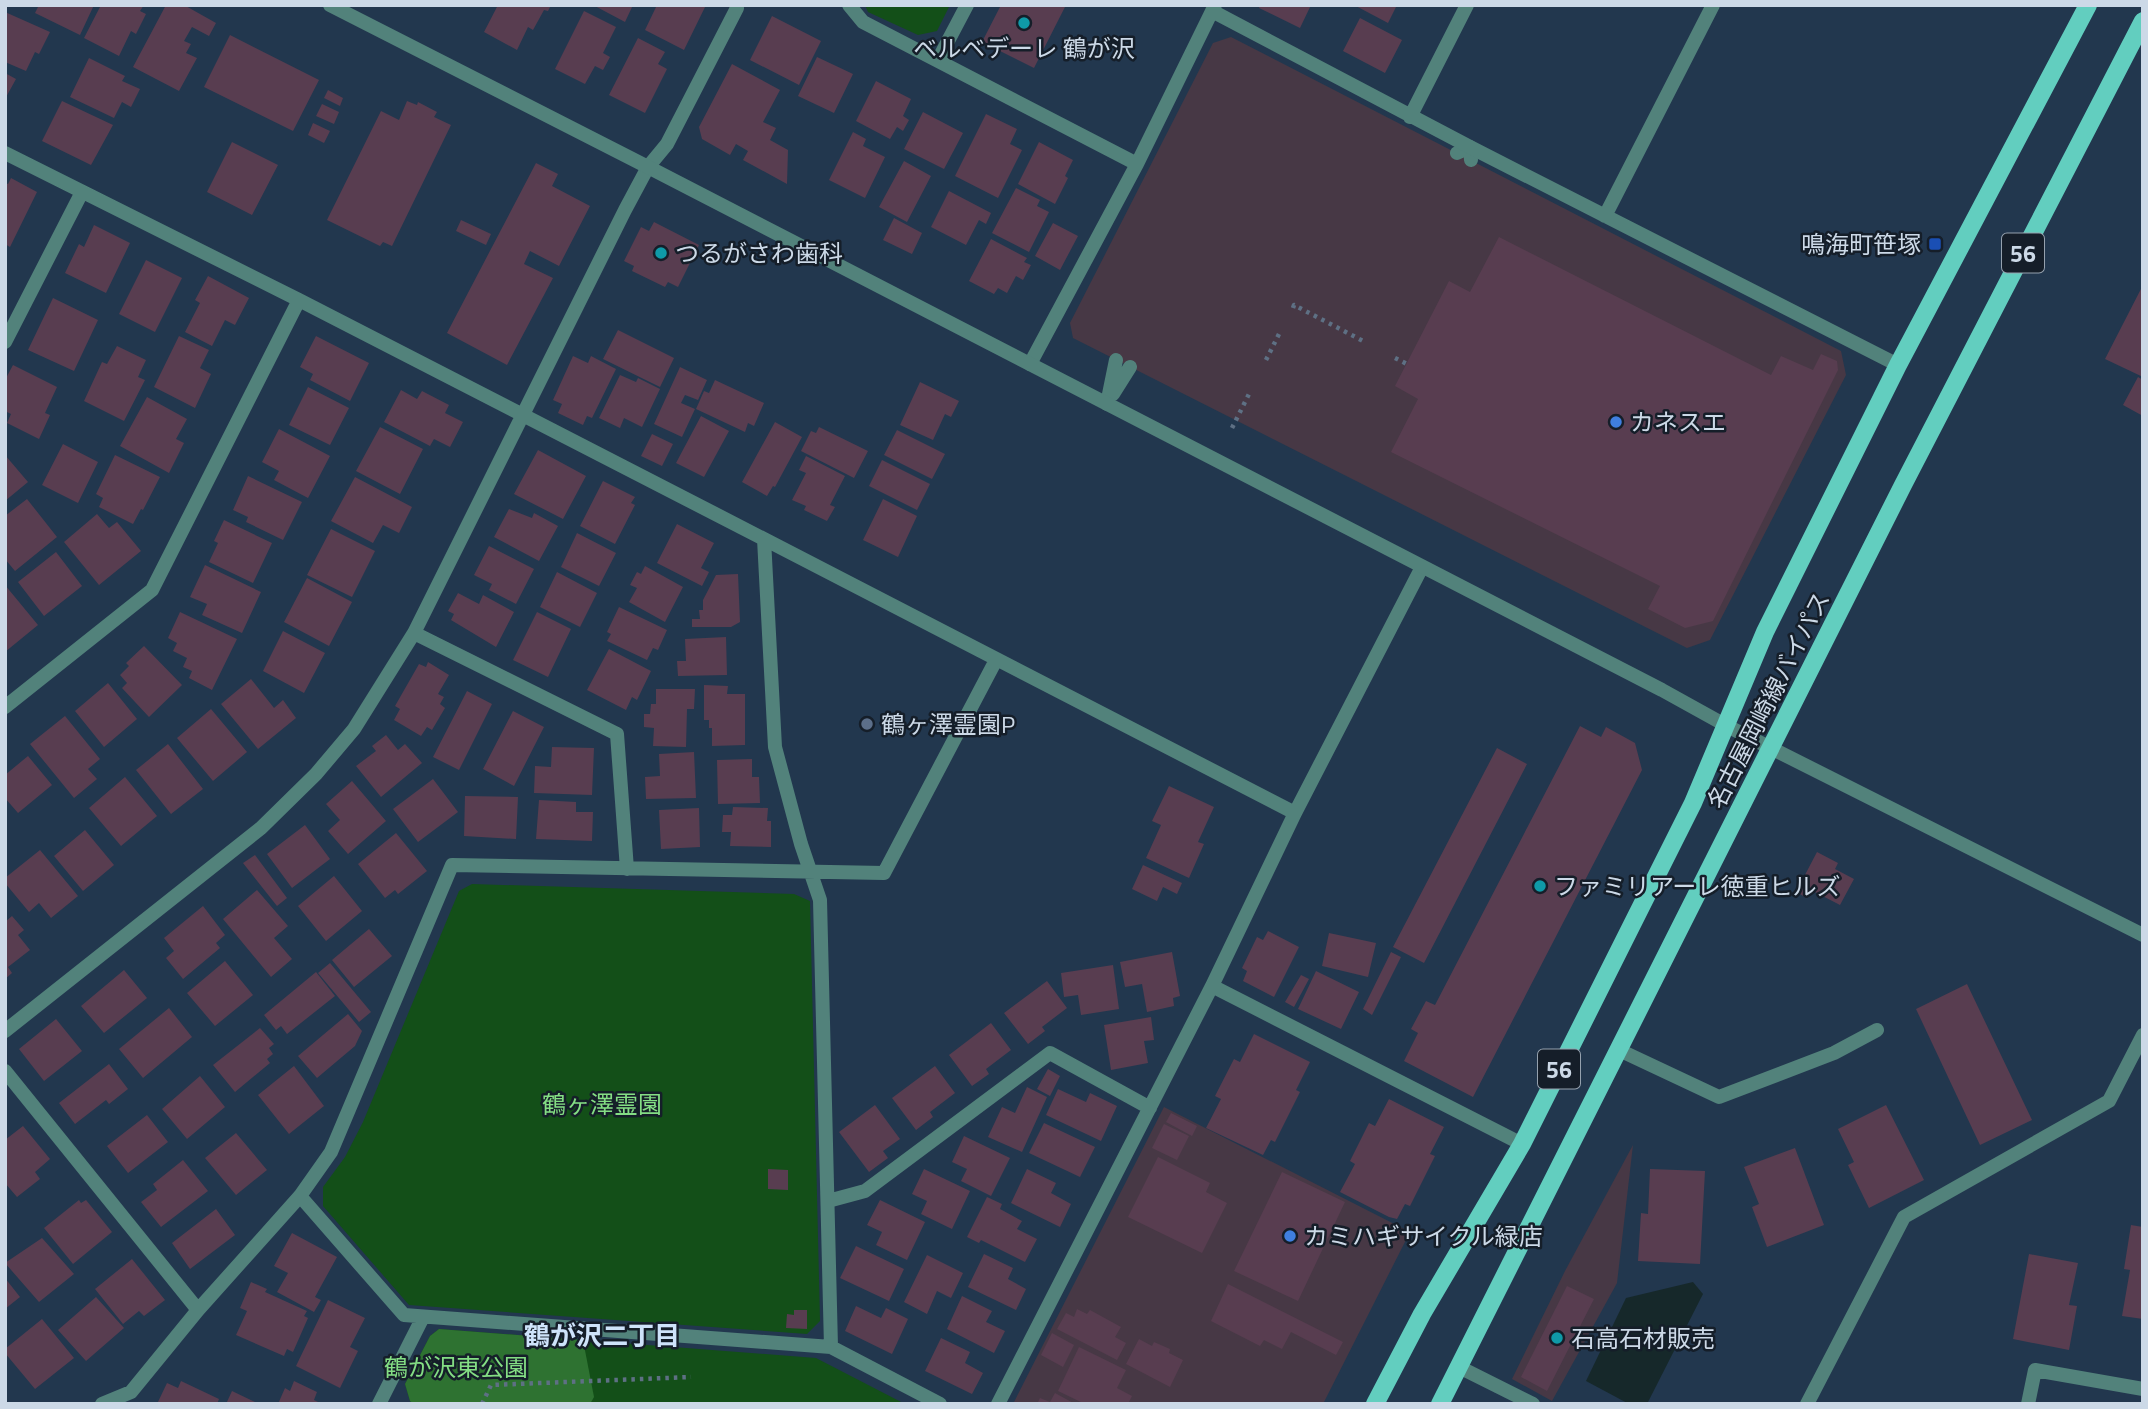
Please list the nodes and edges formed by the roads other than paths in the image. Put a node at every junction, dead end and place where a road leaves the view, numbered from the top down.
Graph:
1 (330, 5) edge
2 (736, 5) edge
3 (849, 5) edge
4 (967, 5) edge
5 (1467, 5) edge
6 (1713, 5) edge
7 (2088, 5) edge
8 (1213, 8) edge
9 (2143, 21) edge
10 (938, 60) junction
11 (1410, 117) junction
12 (5, 153) edge
13 (1137, 164) junction
14 (648, 167) junction
15 (82, 192) junction
16 (1605, 216) junction
17 (299, 300) junction
18 (5, 342) edge
19 (1123, 363) dead end
20 (1030, 364) junction
21 (1898, 365) junction
22 (1107, 404) junction
23 (524, 416) junction
24 (764, 539) junction
25 (1422, 567) junction
26 (414, 633) junction
27 (996, 660) junction
28 (5, 707) edge
29 (1727, 726) junction
30 (1772, 748) junction
31 (1295, 813) junction
32 (627, 869) junction
33 (813, 872) junction
34 (2143, 934) edge
35 (1212, 986) junction
36 (1877, 1030) dead end
37 (5, 1031) edge
38 (2143, 1035) edge
39 (1619, 1050) junction
40 (5, 1071) edge
41 (1150, 1108) junction
42 (1522, 1144) junction
43 (300, 1196) junction
44 (828, 1201) junction
45 (198, 1310) junction
46 (423, 1317) junction
47 (831, 1347) junction
48 (1459, 1367) junction
49 (2143, 1389) edge
50 (102, 1404) edge
51 (379, 1404) edge
52 (940, 1404) edge
53 (998, 1404) edge
54 (1375, 1404) edge
55 (1440, 1404) edge
56 (1533, 1404) edge
57 (1807, 1404) edge
58 (2028, 1404) edge

1 - 14 street
2 - 14 street
3 - 10 street
4 - 10 street
5 - 11 street
6 - 16 street
7 - 21 main road, 56
8 - 11 street
8 - 13 street
9 - 30 main road, 名古屋岡崎線バイパス / 56
10 - 13 street
11 - 16 street
12 - 15 street
13 - 20 street
14 - 20 street
14 - 23 street
15 - 17 street
15 - 18 street
16 - 21 street
17 - 23 street
17 - 28 street
19 - 22 street
20 - 22 street
21 - 29 main road, 名古屋岡崎線バイパス / 56
22 - 25 street
23 - 24 street
23 - 26 street
24 - 27 street
24 - 33 street
25 - 29 street
25 - 31 street
26 - 32 street
26 - 37 street
27 - 31 street
27 - 33 street
29 - 30 street
29 - 42 main road, 名古屋岡崎線バイパス / 56
30 - 34 street
30 - 39 main road, 名古屋岡崎線バイパス / 56
31 - 35 street
32 - 33 street
32 - 43 street
33 - 44 street
35 - 41 street
35 - 42 street
36 - 39 street
38 - 57 street
39 - 48 main road, 名古屋岡崎線バイパス / 56
40 - 45 street
41 - 44 street
41 - 53 street
42 - 54 main road, 名古屋岡崎線バイパス / 56
43 - 45 street
43 - 46 street
44 - 47 street
45 - 50 street
46 - 47 street
46 - 51 street
47 - 52 street
48 - 55 main road, 名古屋岡崎線バイパス / 56
48 - 56 street
49 - 58 street

